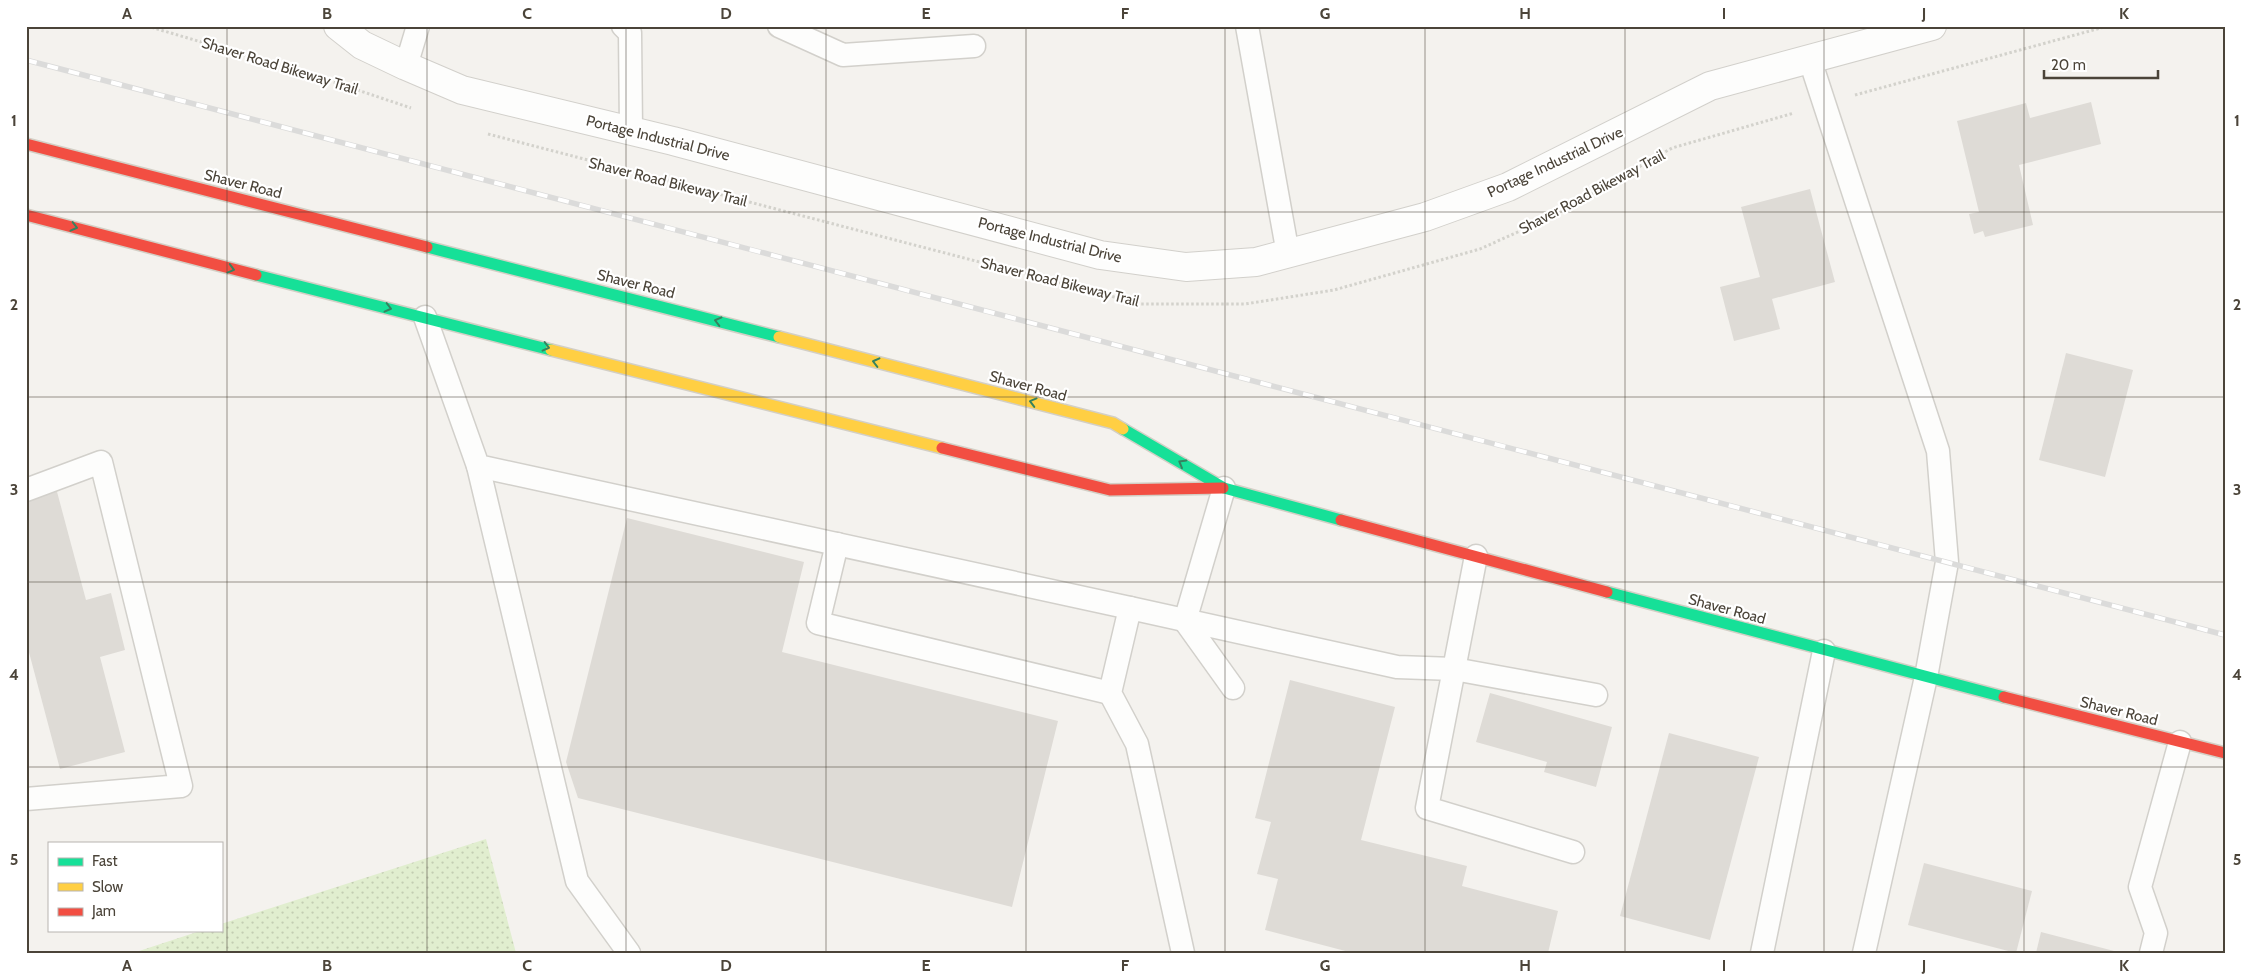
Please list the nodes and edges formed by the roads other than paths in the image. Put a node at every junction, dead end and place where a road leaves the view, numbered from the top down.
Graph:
1 (338, 26) edge
2 (418, 26) edge
3 (623, 26) edge
4 (779, 26) edge
5 (1247, 26) edge
6 (1932, 26) edge
7 (974, 46) dead end
8 (1810, 60) junction
9 (406, 66) junction
10 (631, 130) junction
11 (26, 144) edge
12 (26, 215) edge
13 (1288, 254) junction
14 (425, 317) junction
15 (478, 466) junction
16 (1224, 488) junction
17 (26, 490) edge
18 (837, 544) junction
19 (1476, 556) junction
20 (1130, 608) junction
21 (1185, 621) junction
22 (1824, 651) junction
23 (1454, 669) junction
24 (1926, 677) junction
25 (1233, 688) dead end
26 (1110, 693) junction
27 (1596, 695) dead end
28 (2180, 742) junction
29 (2225, 753) edge
30 (27, 796) edge
31 (1573, 852) dead end
32 (629, 953) edge
33 (1183, 953) edge
34 (1762, 953) edge
35 (1864, 953) edge
36 (2152, 953) edge

1 - 9 street, Portage Industrial Drive
2 - 9 lane
3 - 10 lane
4 - 7 lane
5 - 13 lane
6 - 8 street, Portage Industrial Drive
8 - 13 street, Portage Industrial Drive
8 - 24 lane
9 - 10 street, Portage Industrial Drive
10 - 13 street, Portage Industrial Drive
16 -> 11 main road, Shaver Road
12 -> 14 main road, Shaver Road
14 - 15 lane
14 -> 16 main road, Shaver Road
15 - 18 lane
15 - 32 lane
16 - 19 main road, Shaver Road
16 - 21 lane
17 - 30 lane
18 - 20 lane
18 - 26 lane
19 - 22 main road, Shaver Road
19 - 23 lane
20 - 21 lane
20 - 26 lane
21 - 23 lane
21 - 25 lane
22 - 24 main road, Shaver Road
22 - 34 lane
23 - 27 lane
23 - 31 lane
24 - 28 main road, Shaver Road
24 - 35 lane
26 - 33 lane
28 - 29 main road, Shaver Road
28 - 36 lane

